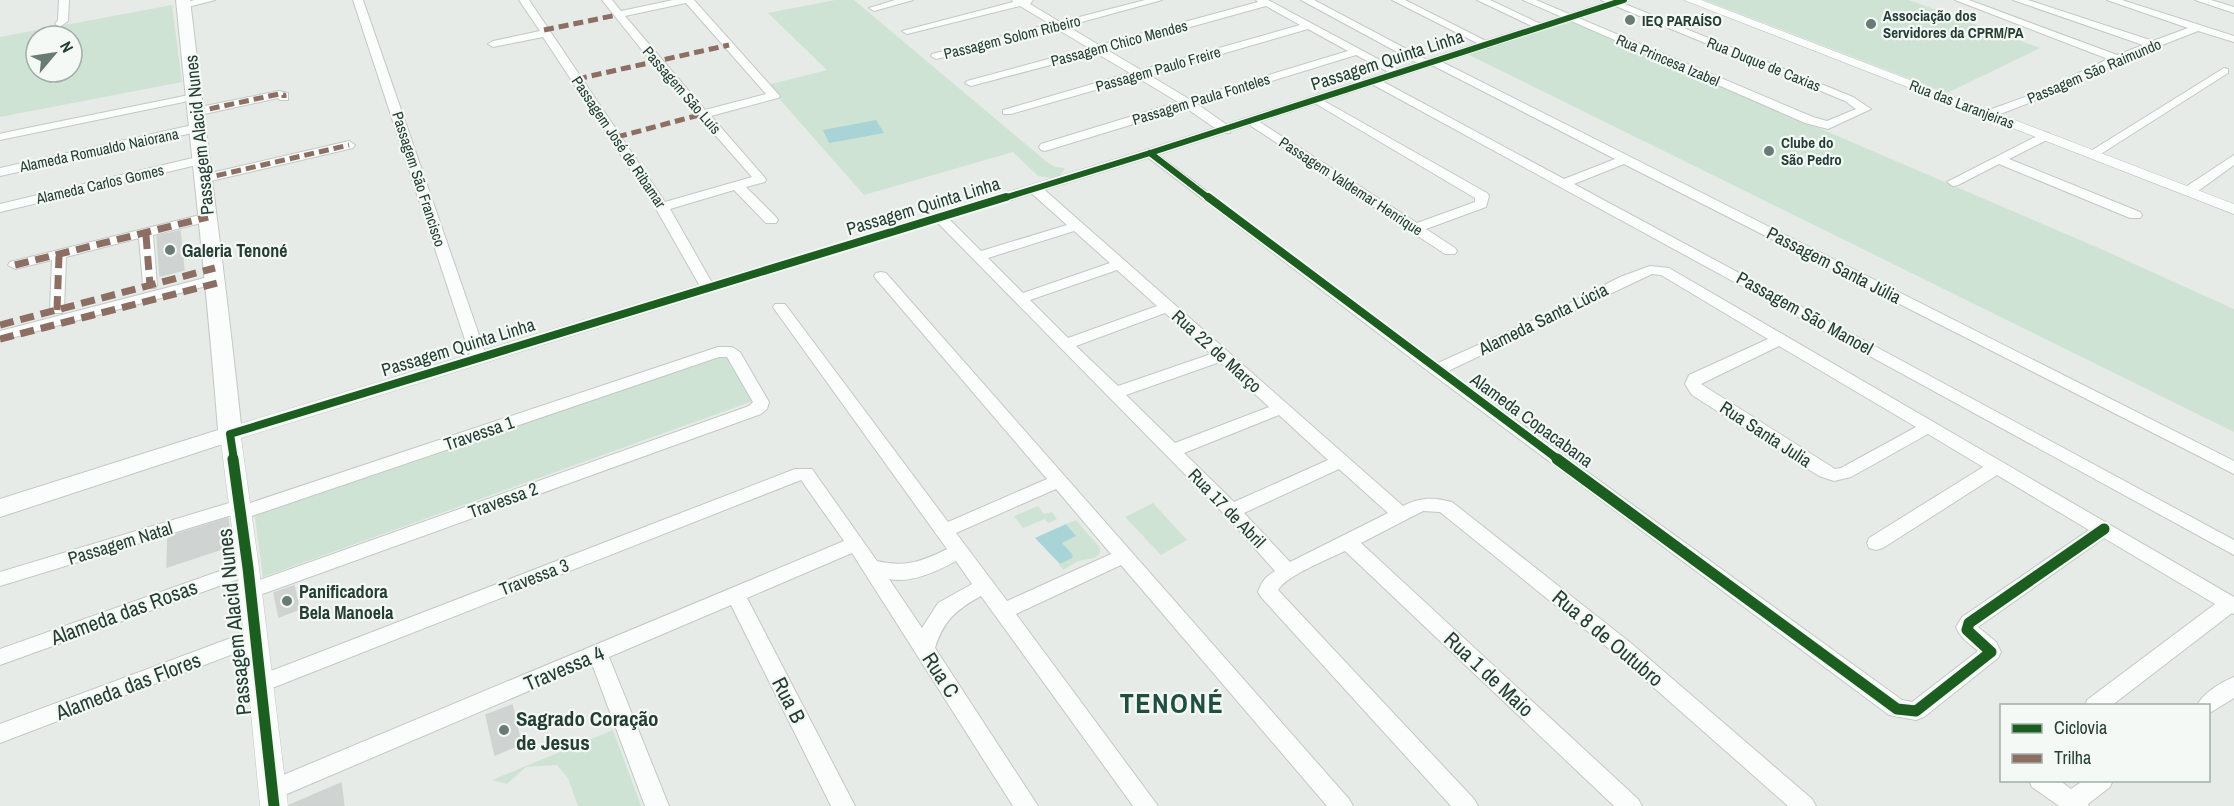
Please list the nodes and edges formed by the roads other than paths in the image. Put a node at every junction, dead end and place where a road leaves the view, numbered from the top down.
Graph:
1 (64, 0) edge
2 (210, 0) edge
3 (358, 0) edge
4 (524, 0) edge
5 (607, 0) edge
6 (688, 0) edge
7 (908, 0) edge
8 (1033, 0) edge
9 (1157, 0) edge
10 (1306, 0) edge
11 (1397, 0) edge
12 (1482, 0) edge
13 (1528, 0) edge
14 (1690, 0) edge
15 (1960, 0) edge
16 (2018, 0) edge
17 (2112, 0) edge
18 (2200, 0) edge
19 (1019, 1) edge
20 (1614, 1) edge
21 (184, 2) edge
22 (1264, 2) edge
23 (874, 8) dead end
24 (2234, 10) edge
25 (617, 15) junction
26 (1570, 18) junction
27 (60, 24) dead end
28 (1055, 25) junction
29 (1309, 26) junction
30 (1542, 27) junction
31 (2199, 27) junction
32 (907, 31) dead end
33 (546, 33) junction
34 (2234, 39) edge
35 (493, 44) dead end
36 (1489, 45) junction
37 (2153, 45) junction
38 (1096, 49) junction
39 (1358, 51) junction
40 (936, 56) dead end
41 (2117, 59) junction
42 (1430, 63) junction
43 (2224, 70) dead end
44 (1398, 73) junction
45 (1138, 74) junction
46 (1374, 81) junction
47 (970, 82) dead end
48 (284, 98) dead end
49 (1317, 100) junction
50 (1187, 103) junction
51 (196, 112) junction
52 (1006, 112) dead end
53 (703, 114) junction
54 (1990, 114) junction
55 (1809, 120) joint
56 (1251, 122) junction
57 (1226, 130) junction
58 (3, 136) dead end
59 (2045, 136) junction
60 (349, 145) dead end
61 (1045, 147) dead end
62 (1150, 153) junction
63 (2092, 154) junction
64 (1625, 159) junction
65 (1999, 159) junction
66 (2234, 159) edge
67 (201, 160) junction
68 (0, 172) edge
69 (202, 179) junction
70 (1953, 182) dead end
71 (1566, 183) junction
72 (736, 186) junction
73 (1034, 188) junction
74 (2189, 191) junction
75 (662, 207) junction
76 (0, 208) edge
77 (2234, 209) edge
78 (2135, 215) dead end
79 (208, 217) junction
80 (940, 218) junction
81 (771, 220) dead end
82 (1077, 226) junction
83 (1417, 228) junction
84 (146, 235) dead end
85 (1450, 250) dead end
86 (59, 256) dead end
87 (979, 256) junction
88 (1121, 264) junction
89 (15, 265) dead end
90 (215, 274) junction
91 (881, 276) dead end
92 (150, 285) junction
93 (708, 288) junction
94 (1022, 298) junction
95 (780, 307) dead end
96 (1167, 308) junction
97 (57, 310) junction
98 (0, 325) edge
99 (0, 336) edge
100 (1779, 340) junction
101 (1066, 344) junction
102 (1222, 356) junction
103 (479, 358) junction
104 (1437, 370) junction
105 (1116, 393) junction
106 (1281, 408) junction
107 (755, 410) joint
108 (1928, 427) junction
109 (230, 434) junction
110 (1172, 451) junction
111 (1341, 461) junction
112 (1997, 466) junction
113 (2234, 468) edge
114 (809, 475) joint
115 (1059, 480) junction
116 (0, 508) edge
117 (240, 510) junction
118 (1232, 511) junction
119 (1400, 514) junction
120 (2104, 529) junction
121 (944, 531) junction
122 (1348, 542) junction
123 (1876, 543) dead end
124 (856, 544) junction
125 (2234, 548) edge
126 (959, 551) junction
127 (1124, 556) junction
128 (871, 567) junction
129 (1287, 572) junction
130 (0, 579) edge
131 (249, 579) junction
132 (985, 586) junction
133 (735, 594) junction
134 (2231, 605) edge
135 (1003, 611) junction
136 (255, 637) junction
137 (924, 649) junction
138 (597, 654) junction
139 (0, 657) edge
140 (260, 684) junction
141 (2234, 686) edge
142 (2096, 704) edge
143 (2207, 704) edge
144 (0, 734) edge
145 (2043, 782) edge
146 (2100, 782) edge
147 (273, 798) edge
148 (2074, 804) edge
149 (657, 806) edge
150 (843, 806) edge
151 (1026, 806) edge
152 (1146, 806) edge
153 (1341, 806) edge
154 (1466, 806) edge
155 (1630, 806) edge
156 (1804, 806) edge

1 - 27 street
2 - 21 street
3 - 103 street, Passagem São Francisco
4 - 33 street, Passagem José de Ribamar
5 - 25 street, Passagem São Luís
6 - 25 street
6 - 53 street
7 - 23 street
8 - 19 street
9 - 28 street, Passagem Solom Ribeiro
10 - 42 street, Passagem Santa Júlia
11 - 36 street
12 - 30 street
13 - 26 street, Rua Princesa Izabel
14 - 54 street, Rua das Laranjeiras
15 - 41 street
16 - 37 street
17 - 31 street
18 - 24 street
19 - 28 street
19 - 32 street
20 - 26 street, Passagem Quinta Linha
20 - 55 street, Rua Duque de Caxias
21 - 51 main road, Passagem Alacid Nunes
22 - 29 street
22 - 38 street, Passagem Chico Mendes
25 - 53 street, Passagem São Luís
26 - 30 street, Passagem Quinta Linha
26 - 55 street, Rua Princesa Izabel
28 - 38 street
28 - 40 street, Passagem Solom Ribeiro
29 - 39 street
29 - 45 street, Passagem Paulo Freire
30 - 36 street, Passagem Quinta Linha
31 - 34 street
31 - 37 street, Passagem São Raimundo
33 - 35 street
33 - 75 street, Passagem José de Ribamar
36 - 42 street, Passagem Quinta Linha
37 - 41 street, Passagem São Raimundo
38 - 45 street
38 - 47 street, Passagem Chico Mendes
39 - 44 street
39 - 50 street, Passagem Paula Fonteles
41 - 54 street, Passagem São Raimundo
42 - 44 street, Passagem Quinta Linha
42 - 64 street, Passagem Santa Júlia
43 - 63 street
44 - 46 street, Passagem Quinta Linha
45 - 50 street
45 - 52 street, Passagem Paulo Freire
46 - 49 street, Passagem Quinta Linha
46 - 71 street, Passagem São Manoel
48 - 51 street
49 - 56 street, Passagem Quinta Linha
49 - 83 street
50 - 57 street
50 - 61 street, Passagem Paula Fonteles
51 - 58 street
51 - 67 main road, Passagem Alacid Nunes
51 - 68 street, Alameda Romualdo Naiorana
53 - 72 street, Passagem São Luís
54 - 59 street, Rua das Laranjeiras
56 - 57 street, Passagem Quinta Linha
56 - 83 street, Passagem Valdemar Henrique
57 - 62 street, Passagem Quinta Linha
59 - 63 street, Rua das Laranjeiras
59 - 65 street
60 - 69 street
62 - 73 street, Passagem Quinta Linha
62 - 104 street, Alameda Copacabana
63 - 74 street, Rua das Laranjeiras
64 - 71 street
64 - 113 street, Passagem Santa Júlia
65 - 70 street
65 - 78 street
66 - 74 street
67 - 69 main road, Passagem Alacid Nunes
67 - 76 street, Alameda Carlos Gomes
69 - 79 main road, Passagem Alacid Nunes
71 - 125 street, Passagem São Manoel
72 - 75 street
72 - 81 street
73 - 80 street, Passagem Quinta Linha
73 - 82 street, Rua 22 de Março
74 - 77 street, Rua das Laranjeiras
75 - 93 street, Passagem José de Ribamar
79 - 89 street
79 - 90 main road, Passagem Alacid Nunes
80 - 87 street, Rua 17 de Abril
80 - 93 street, Passagem Quinta Linha
82 - 87 street
82 - 88 street, Rua 22 de Março
83 - 85 street, Passagem Valdemar Henrique
84 - 92 street
86 - 97 street
87 - 94 street, Rua 17 de Abril
88 - 94 street
88 - 96 street, Rua 22 de Março
90 - 92 street
90 - 99 street
90 - 109 main road, Passagem Alacid Nunes
91 - 115 street
92 - 97 street
93 - 103 street, Passagem Quinta Linha
94 - 101 street, Rua 17 de Abril
95 - 121 street
96 - 101 street
96 - 102 street, Rua 22 de Março
97 - 98 street
100 - 104 street, Alameda Santa Lúcia
100 - 108 street
100 - 108 street, Rua Santa Julia
101 - 105 street, Rua 17 de Abril
102 - 105 street
102 - 106 street, Rua 22 de Março
103 - 109 street, Passagem Quinta Linha
104 - 120 street, Alameda Copacabana
105 - 110 street, Rua 17 de Abril
106 - 110 street
106 - 111 street, Rua 22 de Março
107 - 117 street, Travessa 1
107 - 131 street, Travessa 2
108 - 112 street
109 - 116 main road, Passagem Quinta Linha
109 - 117 street, Passagem Alacid Nunes
110 - 118 street, Rua 17 de Abril
111 - 118 street
111 - 119 street, Rua 22 de Março
112 - 120 street
112 - 123 street
114 - 124 street, Rua C
114 - 140 street, Travessa 3
115 - 121 street
115 - 127 street
117 - 130 street, Passagem Natal
117 - 131 street, Passagem Alacid Nunes
118 - 129 street, Rua 17 de Abril
119 - 122 street, Rua 8 de Outubro
119 - 156 street, Rua 8 de Outubro
120 - 134 street
121 - 126 street
122 - 129 street, Rua 8 de Outubro
122 - 155 street, Rua 1 de Maio
124 - 128 street, Rua C
124 - 133 street, Travessa 4
126 - 128 street
126 - 132 street
127 - 135 street
127 - 153 street
128 - 137 street, Rua C
129 - 154 street
131 - 136 street, Passagem Alacid Nunes
131 - 139 street, Alameda das Rosas
132 - 135 street
132 - 137 street
133 - 138 street, Travessa 4
133 - 150 street, Rua B
134 - 142 street
135 - 152 street
136 - 140 street, Passagem Alacid Nunes
136 - 144 street, Alameda das Flores
137 - 151 street, Rua C
138 - 147 street, Travessa 4
138 - 149 street
140 - 147 street, Passagem Alacid Nunes
141 - 143 street
145 - 148 street
146 - 148 street

